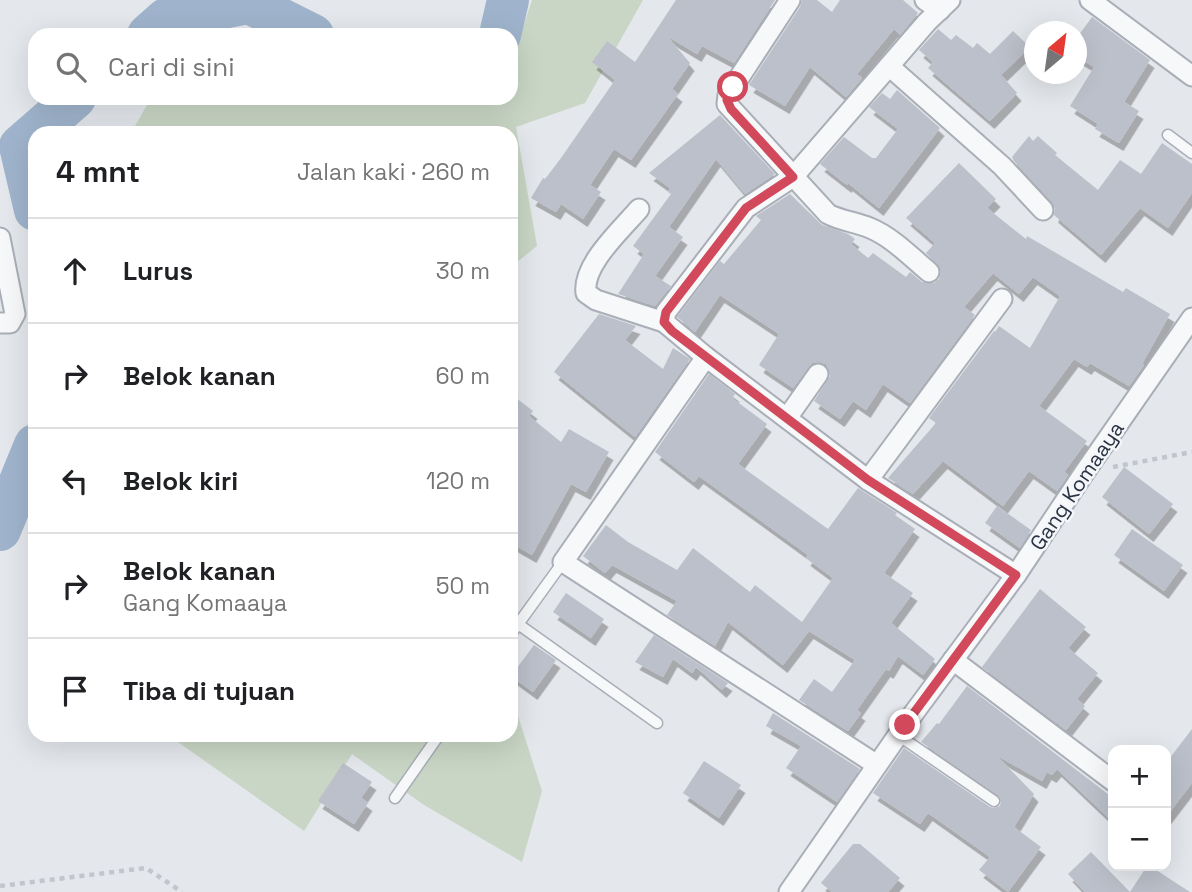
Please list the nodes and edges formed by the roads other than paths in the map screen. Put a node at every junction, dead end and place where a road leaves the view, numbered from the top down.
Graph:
1 (790, 0) edge
2 (1090, 0) edge
3 (938, 3) edge
4 (889, 66) junction
5 (1192, 76) edge
6 (1168, 135) dead end
7 (1192, 153) edge
8 (793, 177) junction
9 (639, 209) dead end
10 (1043, 210) dead end
11 (0, 238) edge
12 (929, 272) dead end
13 (1002, 299) dead end
14 (1192, 318) edge
15 (7, 319) edge
16 (664, 322) junction
17 (706, 357) junction
18 (818, 374) dead end
19 (787, 418) junction
20 (868, 480) junction
21 (563, 562) junction
22 (1016, 575) junction
23 (518, 624) joint
24 (953, 660) junction
25 (657, 723) dead end
26 (898, 735) junction
27 (434, 742) edge
28 (877, 765) junction
29 (1108, 777) edge
30 (395, 798) dead end
31 (994, 801) dead end
32 (797, 889) edge

1 - 8 street
2 - 5 street
3 - 4 street
4 - 8 street
4 - 10 street
6 - 7 lane
8 - 12 street
8 - 16 street
9 - 16 street
11 - 15 street
13 - 20 street
14 - 22 street, Gang Komaaya
16 - 17 street
17 - 19 street
17 - 21 street
18 - 19 street
19 - 20 street
20 - 22 street
21 - 23 lane
21 - 28 street
22 - 24 street, Gang Komaaya
23 - 25 lane
24 - 26 street, Gang Komaaya
24 - 29 street
26 - 28 street, Gang Komaaya
26 - 31 lane
27 - 30 lane
28 - 32 street, Gang Komaaya

